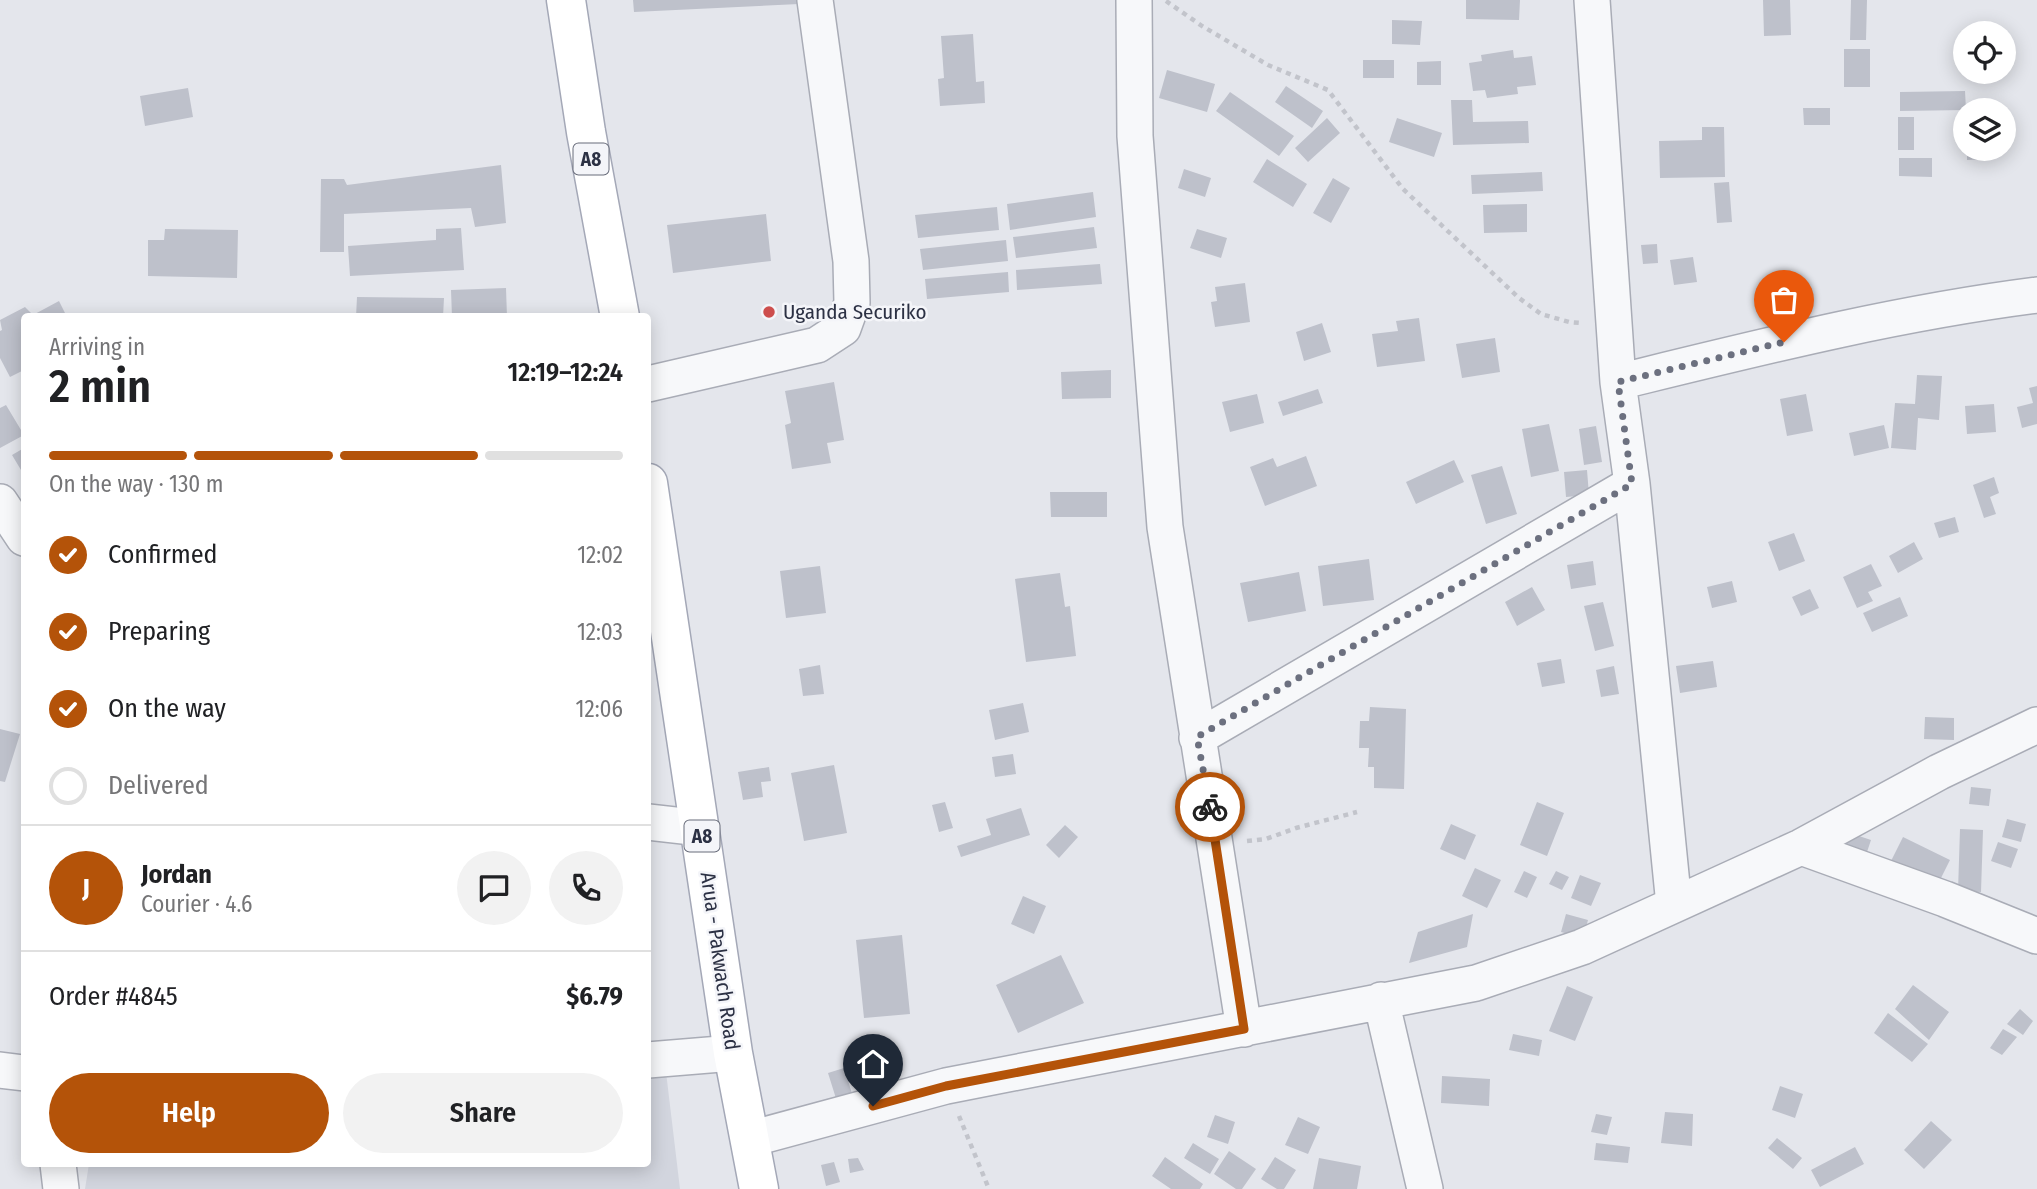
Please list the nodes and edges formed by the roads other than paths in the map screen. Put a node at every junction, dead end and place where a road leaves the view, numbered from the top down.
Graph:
1 (566, 0) edge
2 (815, 0) edge
3 (1134, 0) edge
4 (1591, 0) edge
5 (2037, 295) edge
6 (619, 313) edge
7 (1618, 382) junction
8 (651, 383) edge
9 (1632, 484) junction
10 (0, 502) edge
11 (651, 503) edge
12 (21, 534) edge
13 (2037, 725) edge
14 (1197, 737) junction
15 (651, 822) edge
16 (701, 828) junction
17 (1801, 847) junction
18 (1674, 905) junction
19 (2037, 936) edge
20 (1381, 1000) junction
21 (1244, 1029) junction
22 (733, 1053) junction
23 (651, 1060) edge
24 (0, 1070) edge
25 (21, 1073) edge
26 (750, 1139) junction
27 (58, 1167) edge
28 (61, 1189) edge
29 (759, 1189) edge
30 (1425, 1189) edge

1 - 6 main road, A8
2 - 8 street
3 - 14 street
4 - 7 street
5 - 7 street
7 - 9 street
9 - 14 street
9 - 18 street
10 - 12 street
11 - 16 main road, Arua - Pakwach Road / A8
13 - 17 street
14 - 21 street
15 - 16 street
16 - 22 main road, Arua - Pakwach Road / A8
17 - 18 street
17 - 19 street
18 - 20 street
20 - 21 street
20 - 30 street
21 - 26 street
22 - 23 street
22 - 26 main road, Arua - Pakwach Road / A8
24 - 25 street
26 - 29 main road, Arua - Pakwach Road / A8
27 - 28 street

